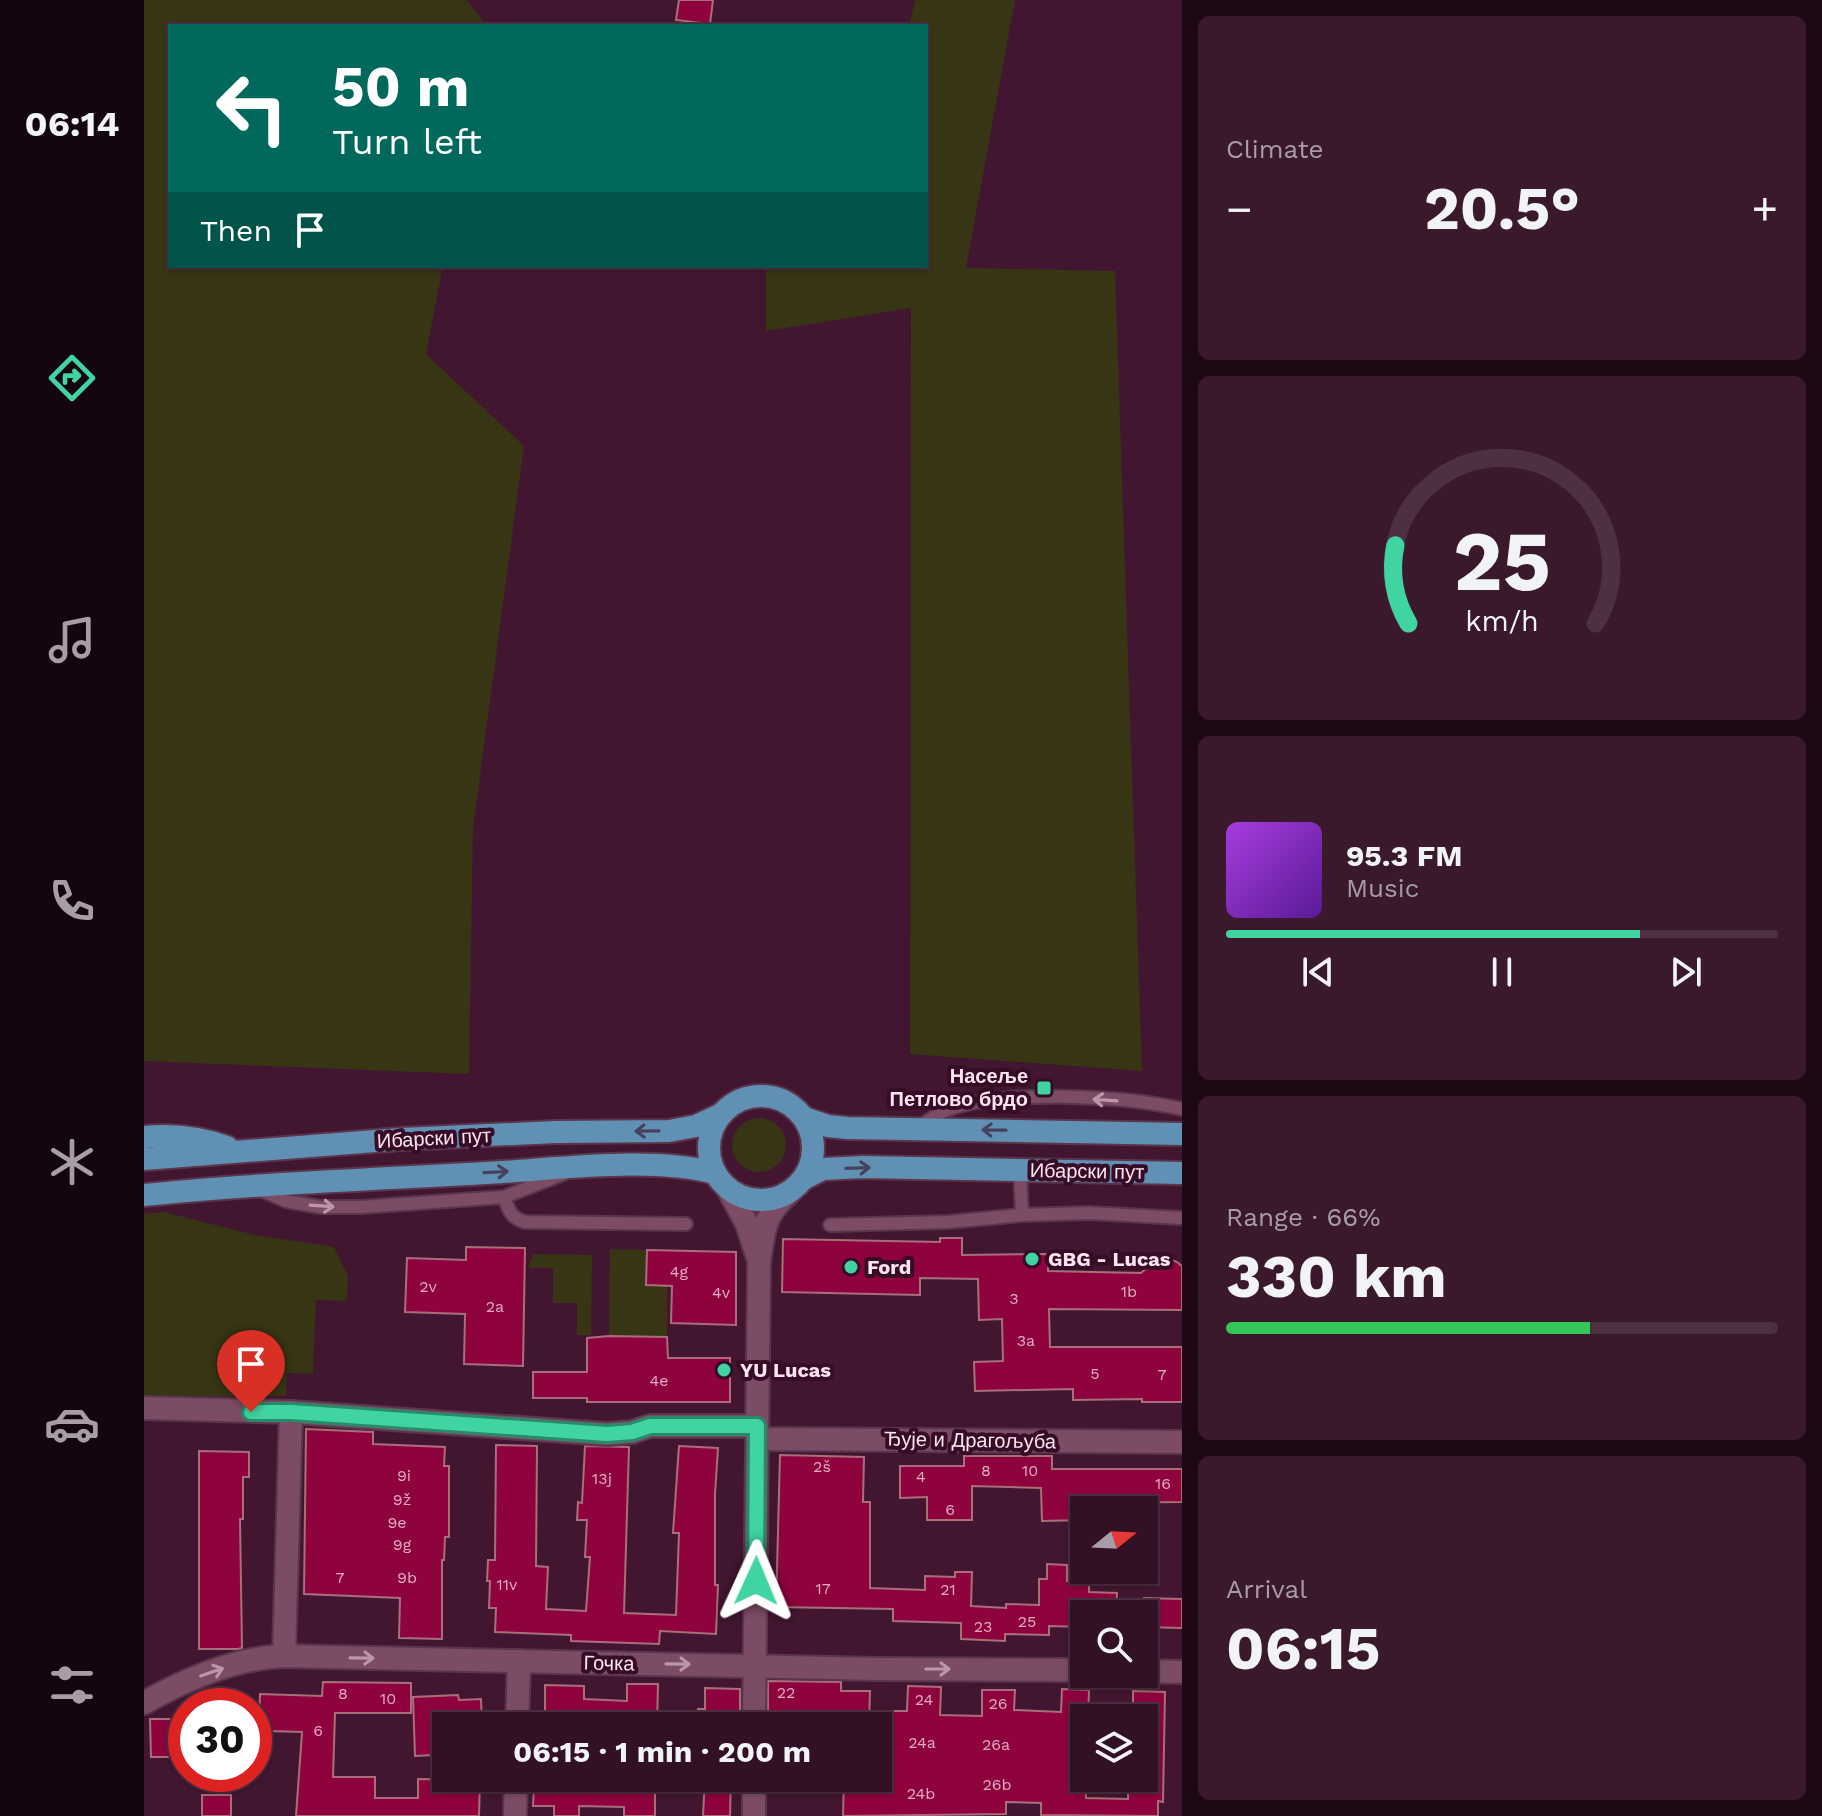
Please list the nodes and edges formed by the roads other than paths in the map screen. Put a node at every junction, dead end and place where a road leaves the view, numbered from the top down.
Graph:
1 (1182, 1109) edge
2 (722, 1114) junction
3 (804, 1118) junction
4 (915, 1129) junction
5 (1182, 1134) edge
6 (144, 1137) edge
7 (236, 1150) junction
8 (144, 1159) edge
9 (576, 1167) junction
10 (1020, 1169) junction
11 (1182, 1173) edge
12 (722, 1181) junction
13 (247, 1185) junction
14 (796, 1186) junction
15 (144, 1195) edge
16 (504, 1197) junction
17 (1022, 1215) junction
18 (1182, 1218) edge
19 (686, 1224) dead end
20 (830, 1225) dead end
21 (759, 1263) junction
22 (144, 1408) edge
23 (291, 1412) junction
24 (758, 1432) junction
25 (1182, 1442) edge
26 (284, 1656) junction
27 (519, 1661) junction
28 (755, 1666) junction
29 (1070, 1670) edge
30 (1158, 1671) edge
31 (1182, 1672) edge
32 (144, 1703) edge
33 (517, 1712) edge
34 (754, 1712) edge
35 (516, 1792) edge
36 (754, 1792) edge
37 (515, 1816) edge
38 (754, 1816) edge

1 -> 4 lane
2 - 3 main road
2 -> 7 main road, Ибарски пут
2 - 12 main road
3 - 4 main road, Ибарски пут
3 - 14 main road
5 -> 4 main road, Ибарски пут
6 - 7 main road
7 - 8 main road, Ибарски пут
9 - 12 main road, Ибарски пут
13 -> 9 main road, Ибарски пут
9 - 16 lane
10 - 11 main road, Ибарски пут
14 -> 10 main road, Ибарски пут
10 - 17 lane
12 - 14 main road
12 - 21 street
13 - 15 main road, Ибарски пут
13 -> 16 lane
14 - 21 street
16 - 19 lane
17 - 18 lane
17 - 20 lane
21 - 24 street
22 - 23 street, Ђује и Драгољуба
23 - 24 street, Ђује и Драгољуба
23 - 26 street
24 - 25 street, Ђује и Драгољуба
24 - 28 street
26 -> 27 street, Гочка
32 -> 26 street, Гочка
27 -> 28 street, Гочка
27 - 33 street
28 -> 29 street, Гочка
28 - 34 street
30 - 31 street
35 - 37 street
36 - 38 street

